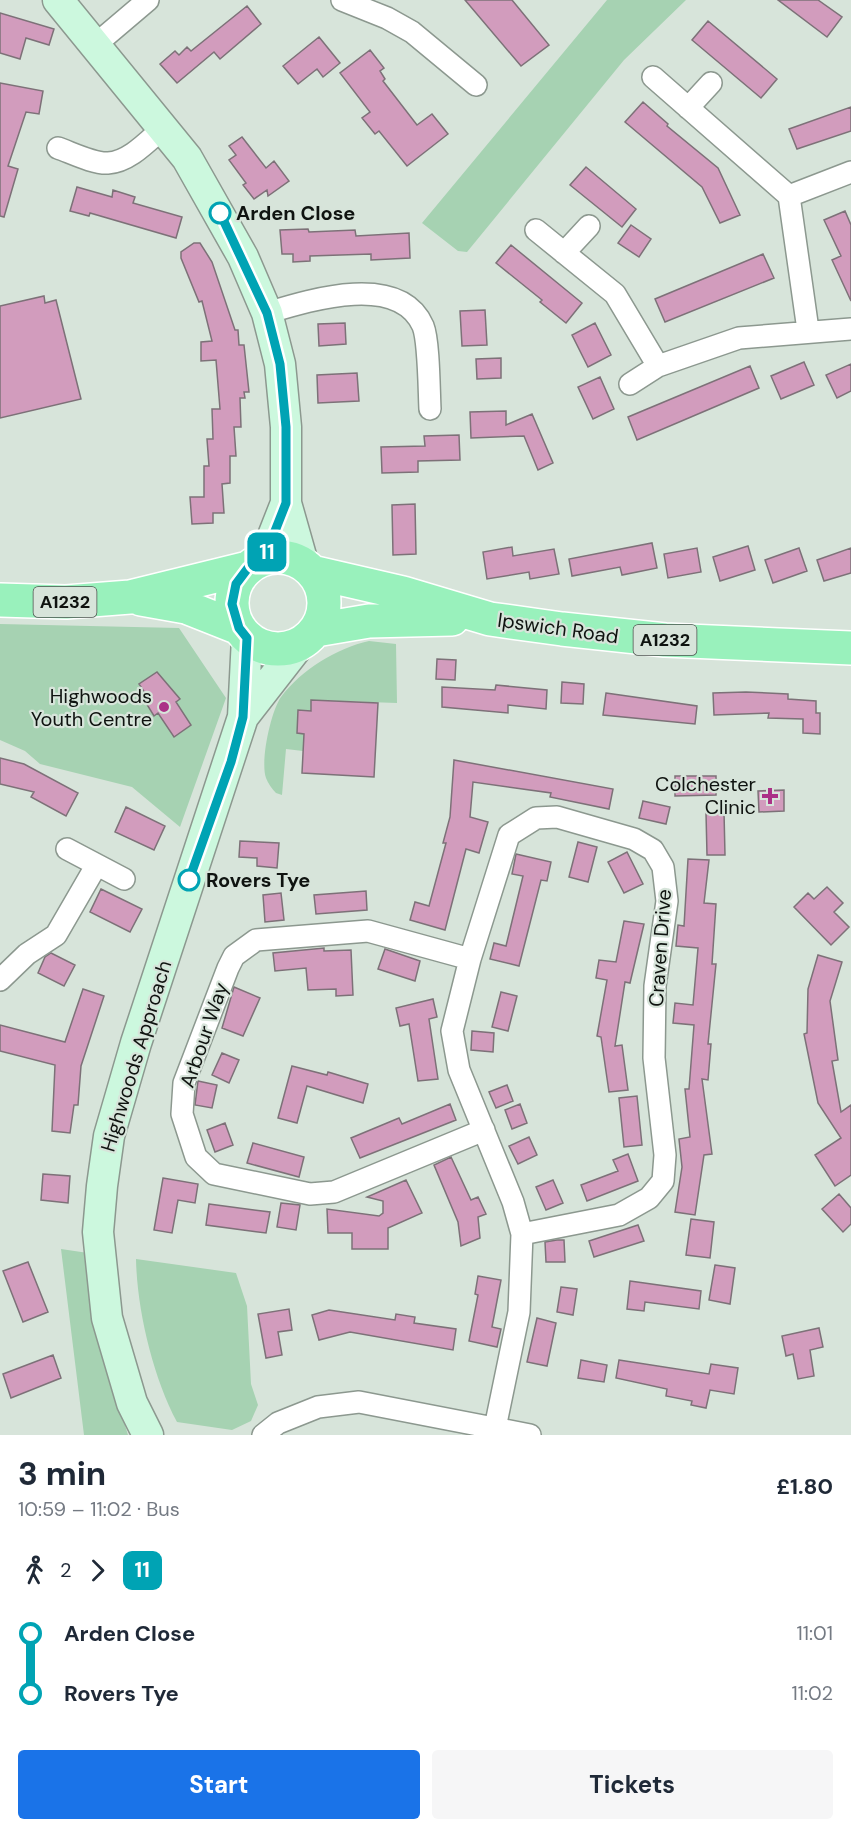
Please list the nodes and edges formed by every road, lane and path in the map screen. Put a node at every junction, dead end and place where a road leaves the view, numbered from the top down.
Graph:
1 (58, 0) edge
2 (148, 0) edge
3 (342, 0) edge
4 (95, 45) junction
5 (653, 77) dead end
6 (711, 83) dead end
7 (476, 85) dead end
8 (688, 108) junction
9 (163, 128) junction
10 (58, 148) dead end
11 (851, 172) edge
12 (789, 196) junction
13 (589, 226) dead end
14 (536, 230) dead end
15 (564, 253) junction
16 (267, 313) junction
17 (851, 329) edge
18 (808, 330) junction
19 (658, 366) junction
20 (630, 384) dead end
21 (430, 409) dead end
22 (286, 503) junction
23 (256, 563) junction
24 (308, 567) junction
25 (130, 597) junction
26 (0, 600) edge
27 (481, 616) junction
28 (243, 633) junction
29 (308, 637) junction
30 (851, 648) edge
31 (243, 717) junction
32 (67, 849) dead end
33 (96, 866) junction
34 (124, 879) dead end
35 (470, 959) junction
36 (0, 980) edge
37 (484, 1130) junction
38 (522, 1234) junction
39 (495, 1428) junction
40 (148, 1435) edge
41 (262, 1435) edge
42 (530, 1435) edge

1 - 4 street
2 - 4 street
3 - 7 street
4 - 9 street
5 - 8 street
6 - 8 street
8 - 12 street
9 - 10 street
9 - 16 street
11 - 12 street
12 - 18 street
13 - 15 street
14 - 15 street
15 - 19 street
16 - 21 street
16 - 22 street
17 - 18 street
18 - 19 street
19 - 20 street
22 - 23 street
22 - 24 street
23 - 24 main road, A1232
23 - 25 main road, A1232
23 - 28 main road
24 - 27 main road, Ipswich Road / A1232
24 - 29 main road
25 - 26 main road, A1232
25 - 28 main road, A1232
27 - 29 main road, Ipswich Road / A1232
27 - 30 main road, Ipswich Road / A1232
28 - 29 main road, A1232
28 - 31 street, Highwoods Approach
29 - 31 street, Highwoods Approach
31 - 40 street, Highwoods Approach
32 - 33 street
33 - 34 street
33 - 36 street
35 - 37 street, Craven Drive
35 - 37 street, Arbour Way
35 - 38 street, Craven Drive
37 - 38 street, Craven Drive
38 - 39 street, Craven Drive
39 - 41 street
39 - 42 street

